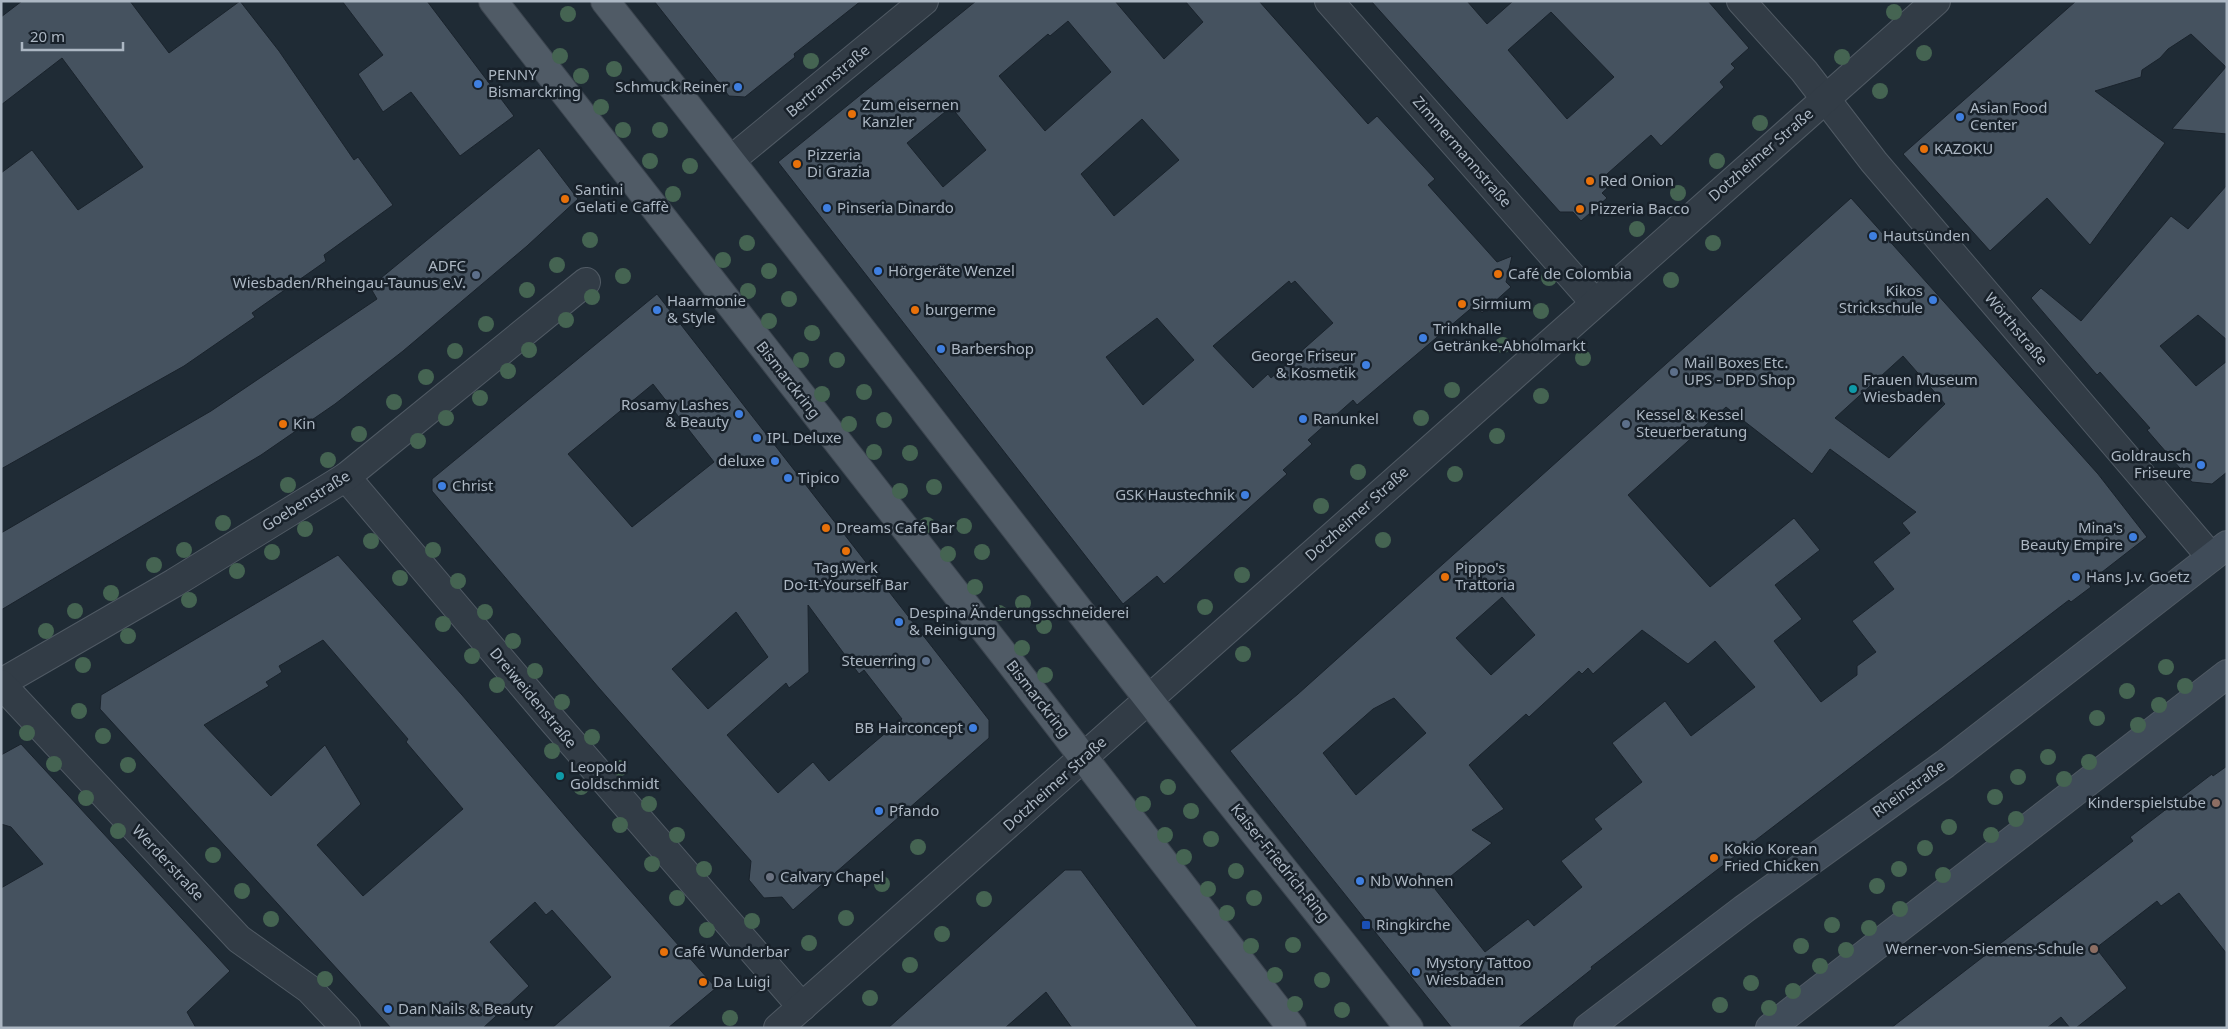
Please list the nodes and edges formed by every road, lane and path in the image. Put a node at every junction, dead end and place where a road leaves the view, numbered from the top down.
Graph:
1 (493, 1) edge
2 (605, 1) edge
3 (924, 1) edge
4 (1329, 1) edge
5 (1741, 1) edge
6 (1936, 1) edge
7 (1826, 98) junction
8 (731, 160) junction
9 (586, 282) dead end
10 (1595, 302) junction
11 (346, 477) junction
12 (2219, 551) edge
13 (2227, 674) edge
14 (1, 684) edge
15 (1149, 700) junction
16 (1084, 758) junction
17 (802, 1007) junction
18 (346, 1028) edge
19 (778, 1028) edge
20 (1292, 1028) edge
21 (1409, 1028) edge
22 (1588, 1028) edge
23 (1770, 1028) edge

1 - 16 main road, Bismarckring
2 - 8 main road
3 - 8 street, Bertramstraße
4 - 10 street, Zimmermannstraße
5 - 7 street, Wörthstraße
6 - 7 street, Dotzheimer Straße
7 - 10 street, Dotzheimer Straße
7 - 12 street, Wörthstraße
8 - 15 main road
9 - 11 street, Goebenstraße
10 - 15 street, Dotzheimer Straße
11 - 14 street, Goebenstraße
11 - 17 street, Dreiweidenstraße
12 - 22 main road, Rheinstraße
13 - 23 main road
14 - 18 street, Werderstraße
15 - 16 street, Dotzheimer Straße
15 - 21 main road, Kaiser-Friedrich-Ring
16 - 17 street, Dotzheimer Straße
16 - 20 main road
17 - 19 street, Dotzheimer Straße

